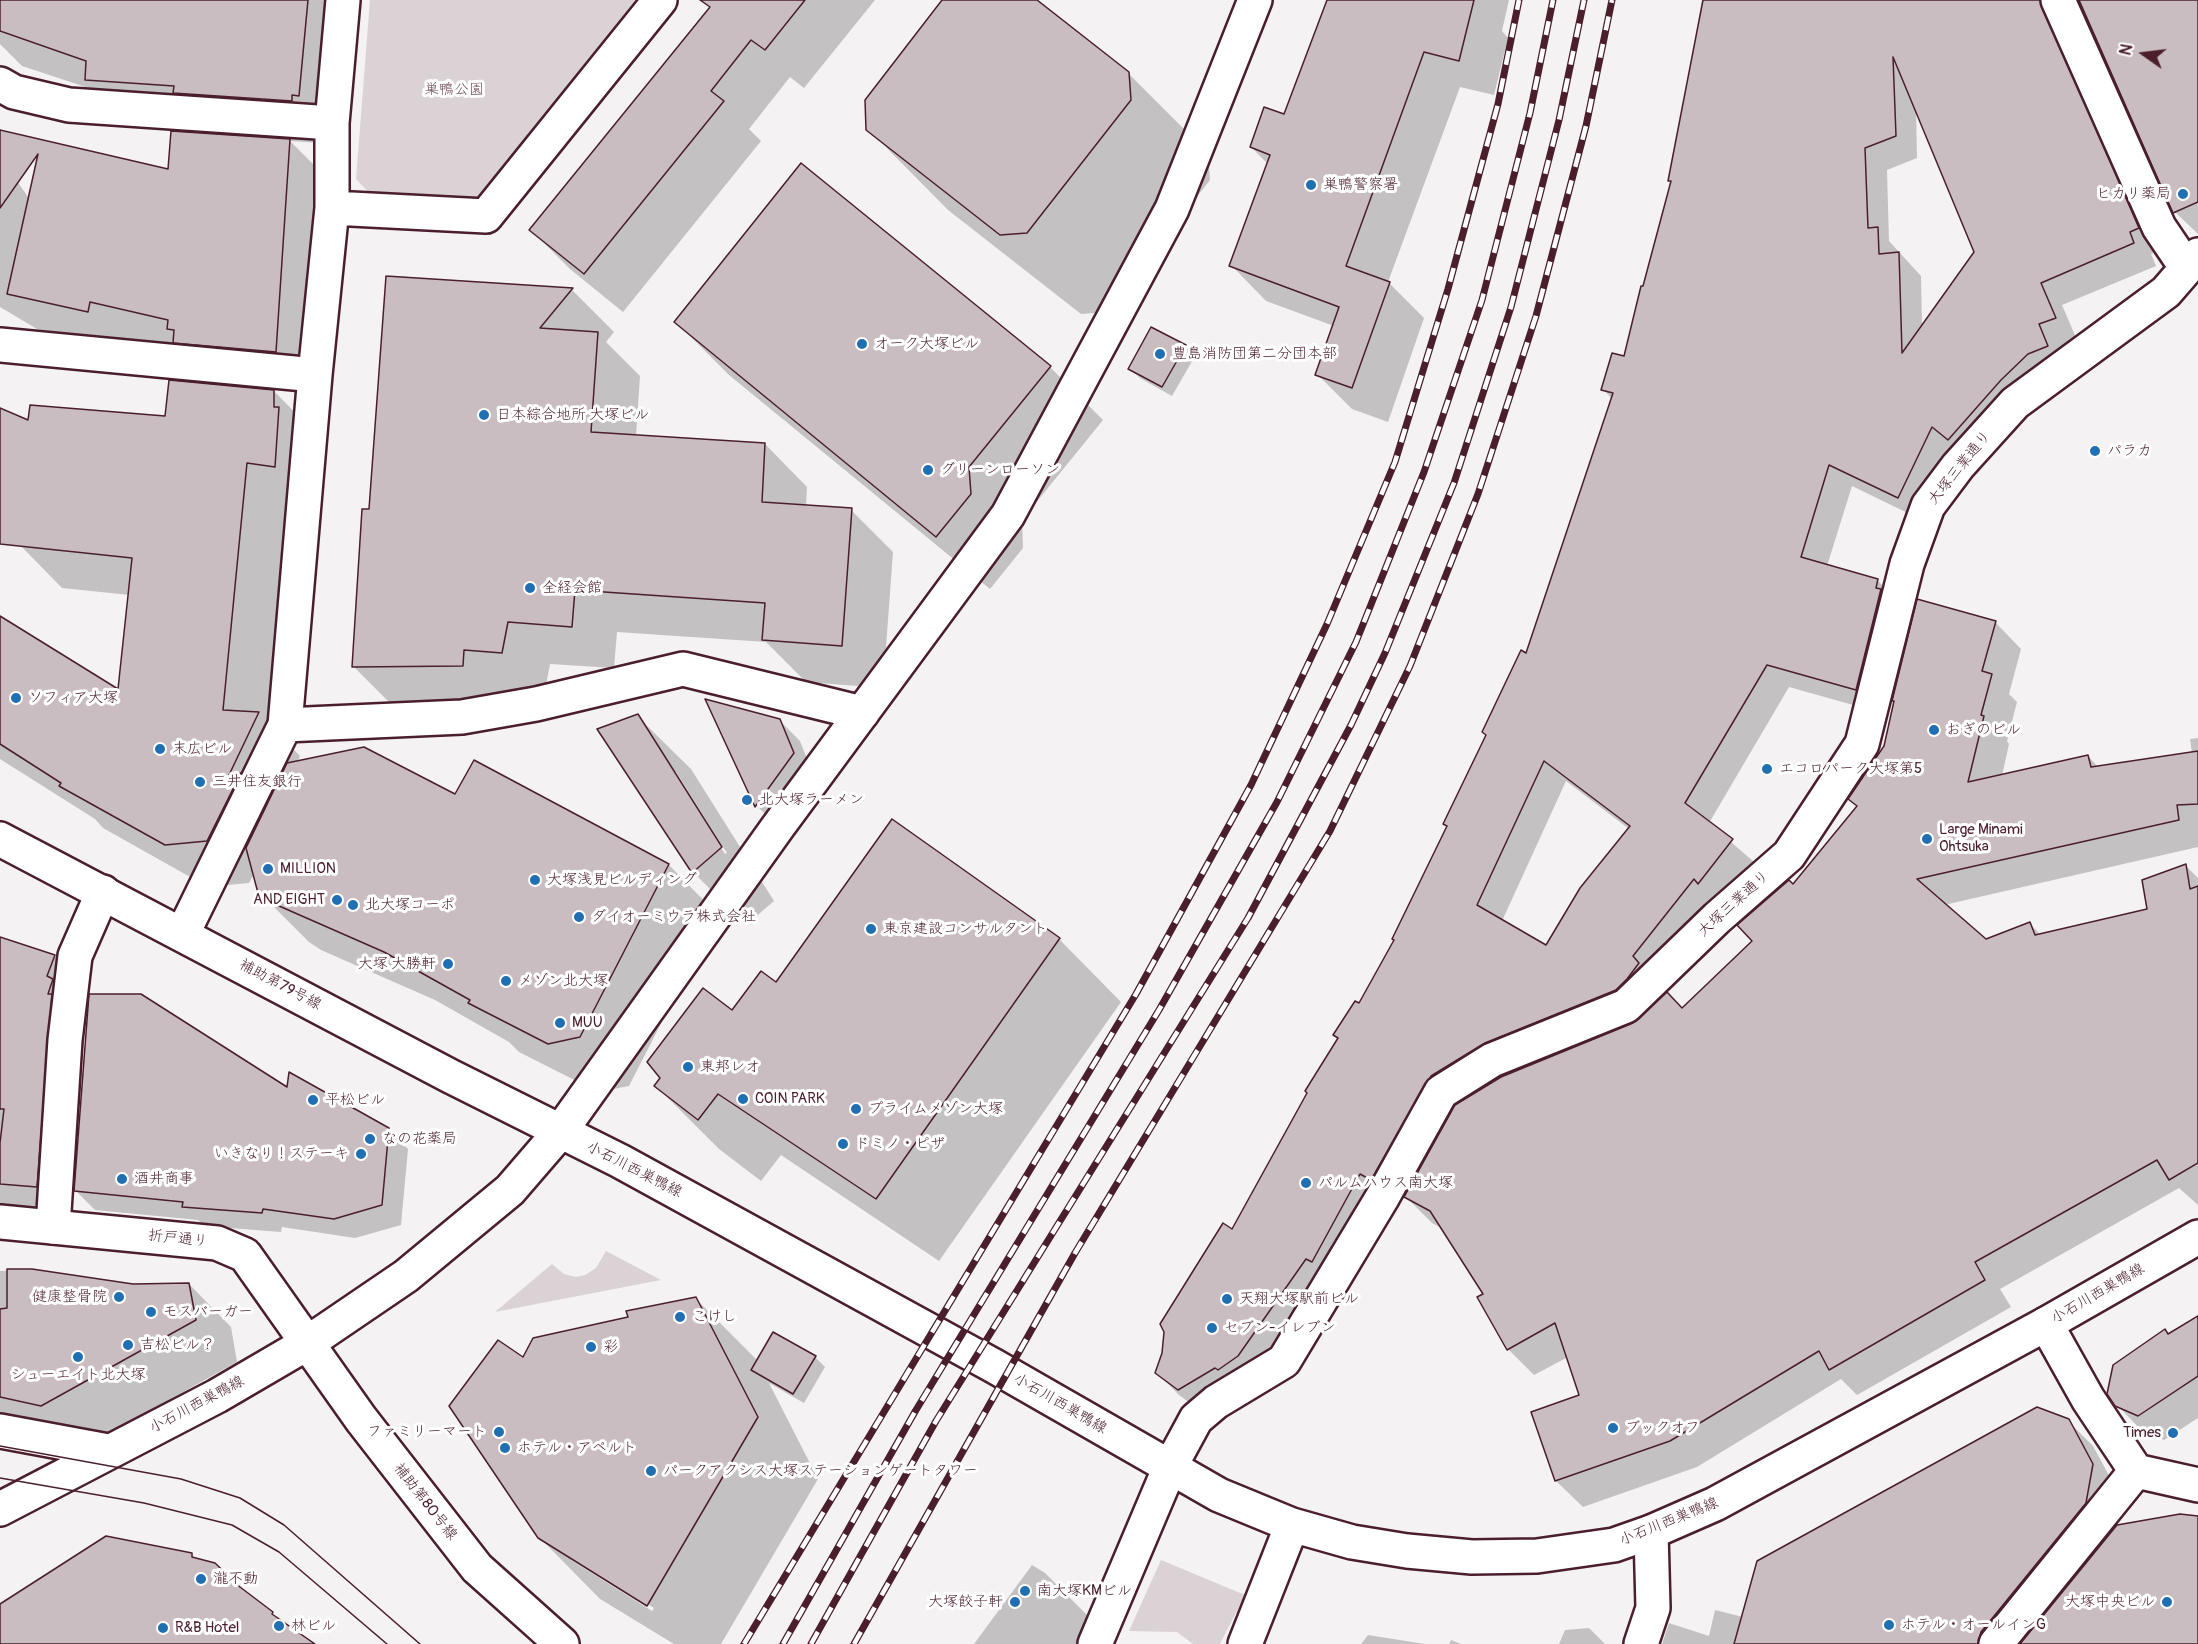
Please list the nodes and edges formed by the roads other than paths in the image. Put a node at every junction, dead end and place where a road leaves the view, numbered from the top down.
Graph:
1 (344, 0) edge
2 (660, 0) edge
3 (1255, 0) edge
4 (2058, 0) edge
5 (0, 84) edge
6 (332, 123) junction
7 (332, 208) junction
8 (2192, 261) edge
9 (0, 345) edge
10 (315, 375) junction
11 (862, 713) junction
12 (285, 725) junction
13 (0, 839) edge
14 (103, 892) junction
15 (183, 933) junction
16 (560, 1132) junction
17 (0, 1222) edge
18 (53, 1227) junction
19 (2198, 1237) edge
20 (2046, 1324) junction
21 (306, 1344) junction
22 (0, 1431) edge
23 (108, 1451) junction
24 (1170, 1467) junction
25 (2136, 1471) junction
26 (2198, 1485) edge
27 (0, 1509) edge
28 (1292, 1526) junction
29 (1651, 1532) junction
30 (562, 1644) edge
31 (1095, 1644) edge
32 (1245, 1644) edge
33 (1641, 1644) edge
34 (1996, 1644) edge

1 - 6 street
2 - 7 street
3 - 11 street
4 - 8 street
5 - 6 street
6 - 7 street
7 - 10 street
8 - 24 street, 大塚三業通り
9 - 10 street
10 - 12 street
11 - 12 street
11 - 16 street
12 - 15 street
13 - 14 street, 補助第79号線
14 - 15 street, 補助第79号線
14 - 18 street
15 - 16 street, 補助第79号線
16 - 21 street, 小石川西巣鴨線
16 - 24 street, 小石川西巣鴨線
17 - 18 street, 折戸通り
18 - 21 street, 折戸通り
19 - 20 street, 小石川西巣鴨線
20 - 25 street
20 - 29 street, 小石川西巣鴨線
21 - 23 street, 小石川西巣鴨線
21 - 30 street, 補助第80号線
22 - 23 street
23 - 27 street, 小石川西巣鴨線
24 - 28 street, 小石川西巣鴨線
24 - 31 street, 大塚三業通り
25 - 26 street
25 - 34 street
28 - 29 street, 小石川西巣鴨線
28 - 32 street
29 - 33 street

